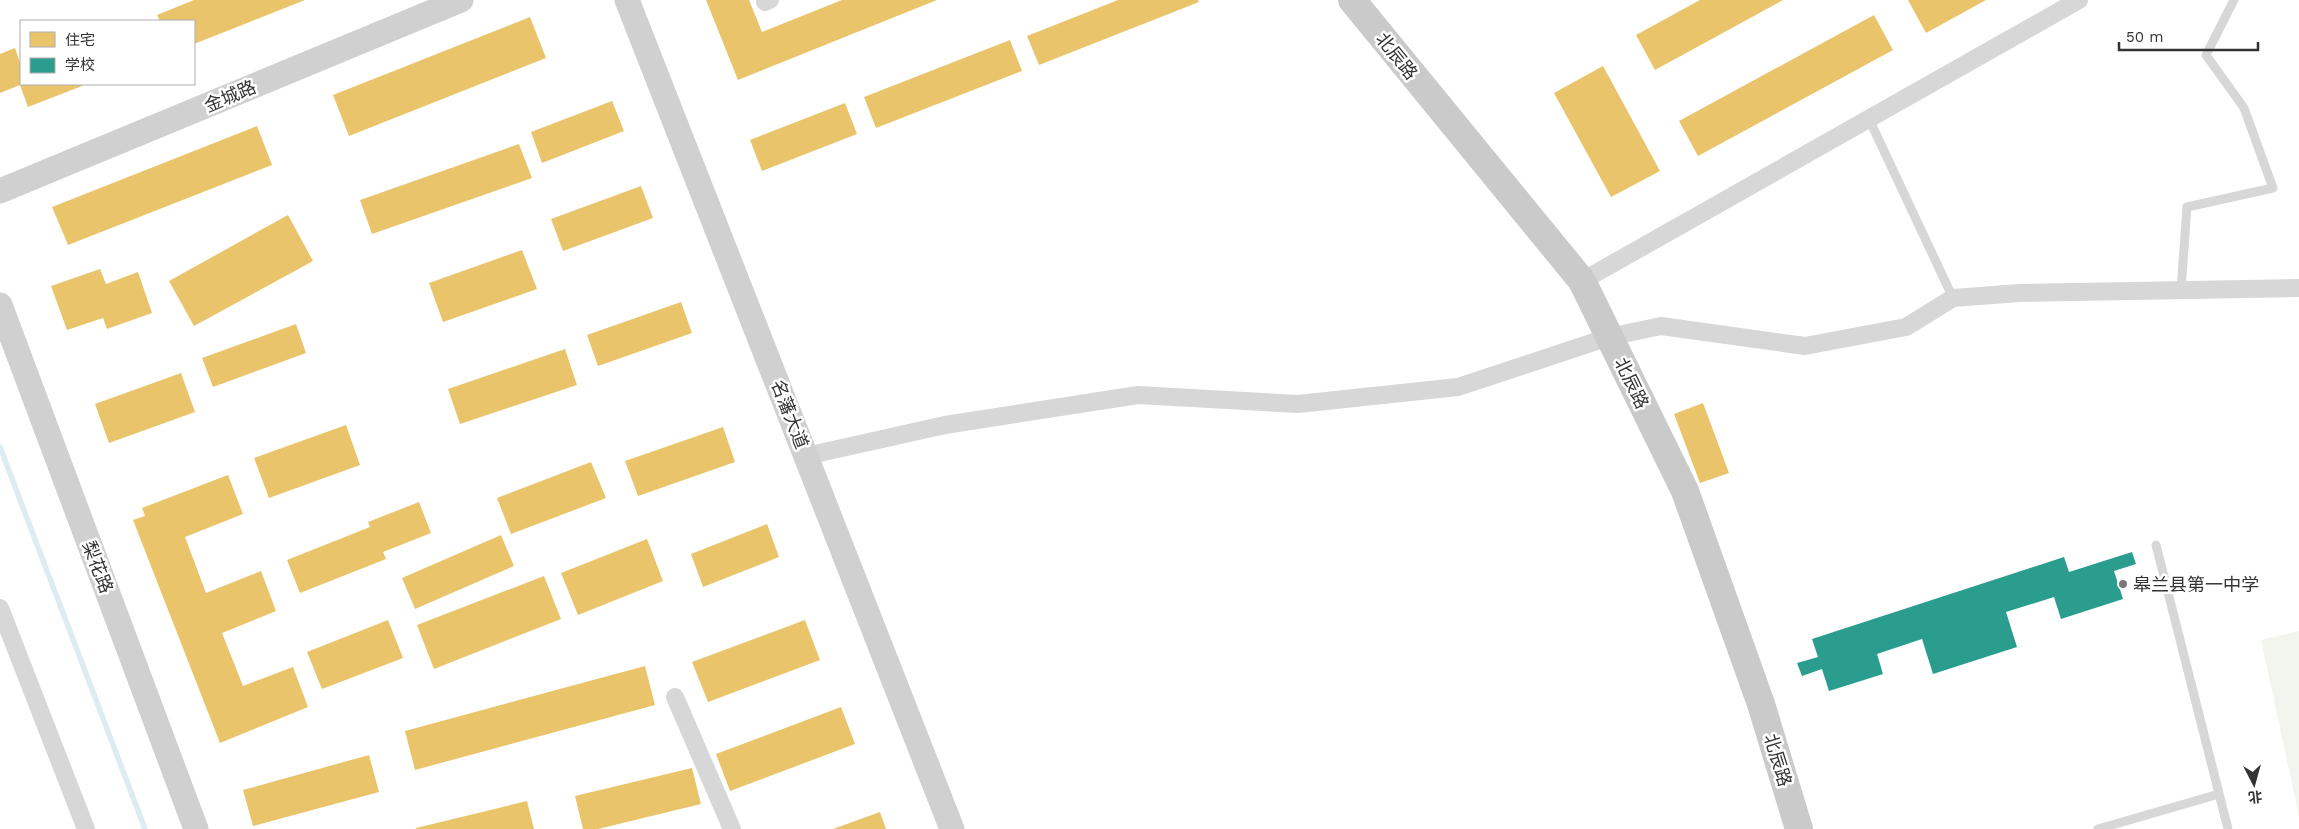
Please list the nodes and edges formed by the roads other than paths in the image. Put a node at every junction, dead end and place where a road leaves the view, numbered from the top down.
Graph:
1 (461, 0) edge
2 (628, 0) edge
3 (1352, 0) edge
4 (2079, 0) edge
5 (2234, 0) edge
6 (1869, 119) junction
7 (0, 191) edge
8 (1582, 281) junction
9 (2299, 288) edge
10 (2181, 290) junction
11 (1953, 298) junction
12 (0, 305) edge
13 (1609, 337) junction
14 (806, 456) junction
15 (2156, 545) dead end
16 (0, 608) edge
17 (675, 697) dead end
18 (2219, 794) junction
19 (86, 829) edge
20 (196, 829) edge
21 (732, 829) edge
22 (952, 829) edge
23 (1799, 829) edge
24 (2101, 829) edge
25 (2228, 829) edge

1 - 7 main road, 金城路
2 - 14 main road, 名藩大道
3 - 8 main road, 北辰路
4 - 6 street
5 - 10 lane
6 - 8 street
6 - 11 lane
8 - 13 main road, 北辰路
9 - 10 street
10 - 11 street
11 - 13 street
12 - 20 main road, 梨花路
13 - 14 street
13 - 23 main road, 北辰路
14 - 22 main road, 名藩大道
15 - 18 lane
16 - 19 street
17 - 21 street
18 - 24 lane
18 - 25 lane

